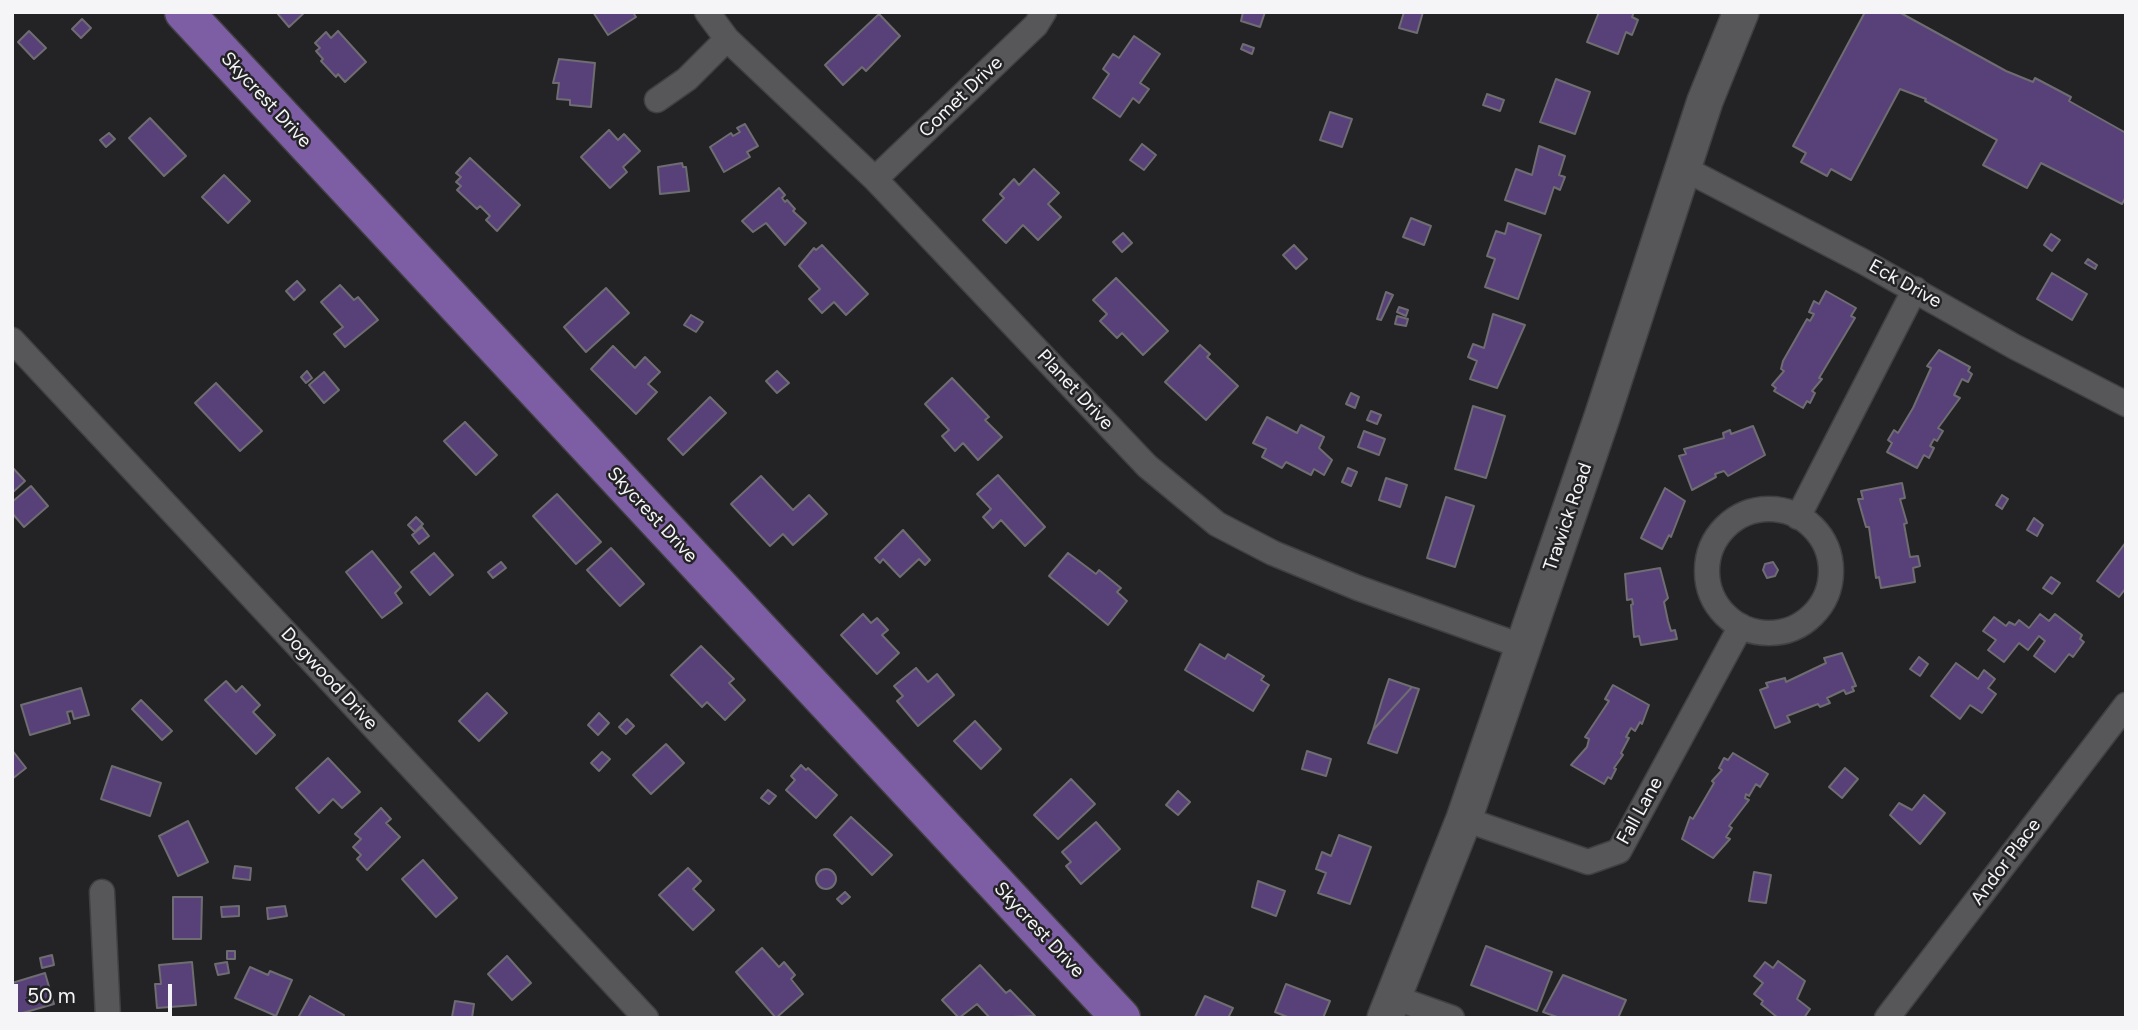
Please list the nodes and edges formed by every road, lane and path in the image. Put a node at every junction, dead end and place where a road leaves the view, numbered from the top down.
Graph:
1 (184, 12) edge
2 (707, 12) edge
3 (1044, 12) edge
4 (1741, 12) edge
5 (727, 39) junction
6 (657, 100) dead end
7 (1682, 168) junction
8 (875, 179) junction
9 (1915, 289) junction
10 (12, 340) edge
11 (2126, 404) edge
12 (1798, 517) junction
13 (1741, 626) junction
14 (1524, 647) junction
15 (2126, 705) edge
16 (1464, 819) junction
17 (102, 892) dead end
18 (1389, 1007) edge
19 (108, 1018) edge
20 (646, 1018) edge
21 (1121, 1018) edge
22 (1451, 1018) edge
23 (1886, 1018) edge

1 - 21 main road, Skycrest Drive
2 - 5 street, Planet Drive
3 - 8 street, Comet Drive
4 - 7 street, Trawick Road
5 - 6 street
5 - 8 street, Planet Drive
7 - 9 street, Eck Drive
7 - 14 street, Trawick Road
8 - 14 street, Planet Drive
9 - 11 street, Eck Drive
9 - 12 street
10 - 20 street, Dogwood Drive
12 - 13 street
12 - 13 street
13 - 16 street, Fall Lane
14 - 16 street, Trawick Road
15 - 23 street, Andor Place
16 - 18 street, Trawick Road
17 - 19 street
18 - 22 street

